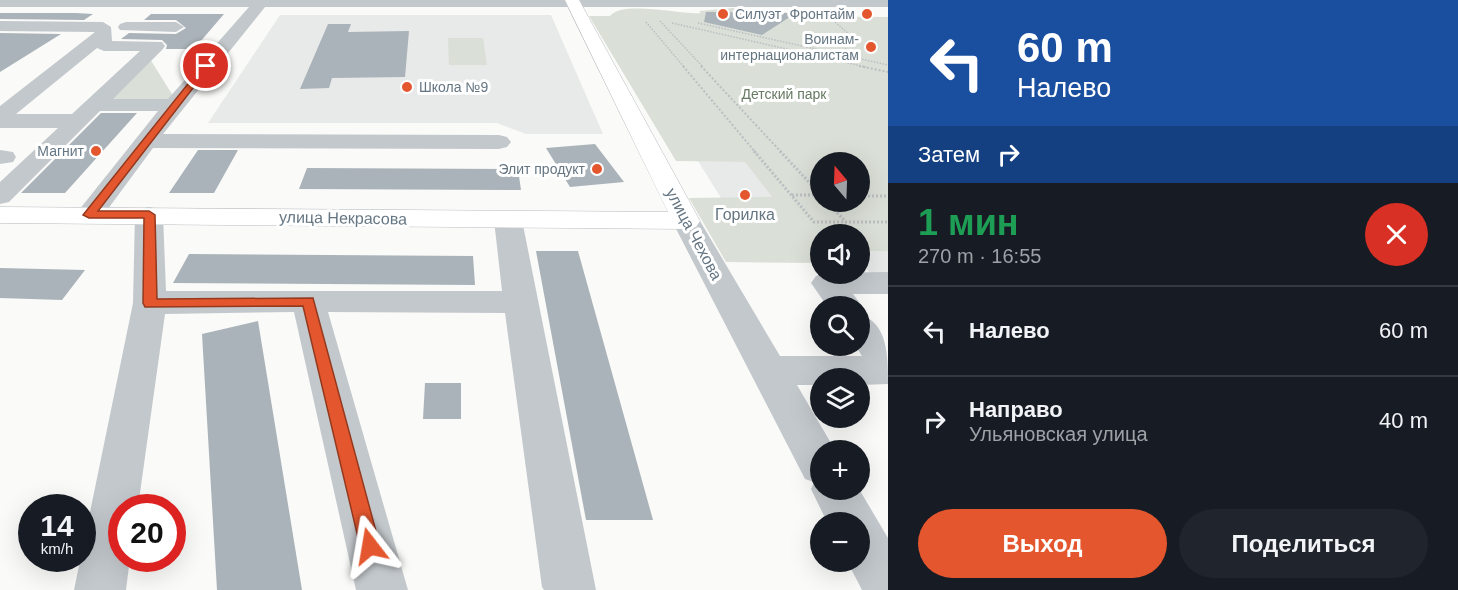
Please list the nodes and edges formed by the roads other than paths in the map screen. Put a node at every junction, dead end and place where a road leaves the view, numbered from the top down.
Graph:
1 (7, 0) edge
2 (201, 1) edge
3 (262, 1) edge
4 (332, 1) edge
5 (506, 1) edge
6 (573, 1) edge
7 (789, 1) edge
8 (98, 2) edge
9 (0, 3) edge
10 (888, 3) edge
11 (0, 26) edge
12 (64, 27) junction
13 (100, 38) junction
14 (156, 46) junction
15 (94, 105) junction
16 (174, 105) junction
17 (0, 117) edge
18 (0, 121) edge
19 (77, 121) junction
20 (146, 141) junction
21 (499, 142) dead end
22 (0, 196) edge
23 (0, 215) edge
24 (89, 215) junction
25 (149, 215) junction
26 (508, 220) junction
27 (686, 221) junction
28 (888, 283) edge
29 (837, 296) edge
30 (308, 301) junction
31 (520, 302) junction
32 (150, 303) junction
33 (870, 340) edge
34 (888, 365) edge
35 (888, 370) edge
36 (769, 371) junction
37 (810, 447) edge
38 (870, 555) edge
39 (888, 588) edge
40 (562, 589) edge
41 (100, 590) edge
42 (382, 590) edge

1 - 9 street
2 - 3 street
2 - 8 street
3 - 4 street
3 - 16 street
4 - 5 street
5 - 6 street
6 - 7 street
6 - 27 main road, улица Чехова
7 - 10 street
8 - 9 street
8 - 12 street
11 - 12 street
12 - 13 street
13 - 14 street
13 - 14 street
13 - 17 street
14 - 15 street
15 - 16 street
15 - 19 street
16 - 20 street
18 - 19 street
19 - 22 street
20 - 21 street
20 - 24 street
23 - 24 main road, улица Некрасова
24 - 25 main road, улица Некрасова
25 - 26 main road, улица Некрасова
25 - 32 street
26 - 27 main road, улица Некрасова
26 - 31 street
27 - 36 street, улица Чехова
28 - 29 street
30 - 31 street
30 - 32 street
30 - 42 street
31 - 40 street
32 - 41 street
33 - 34 street
35 - 36 street
36 - 37 street, улица Чехова
38 - 39 street

